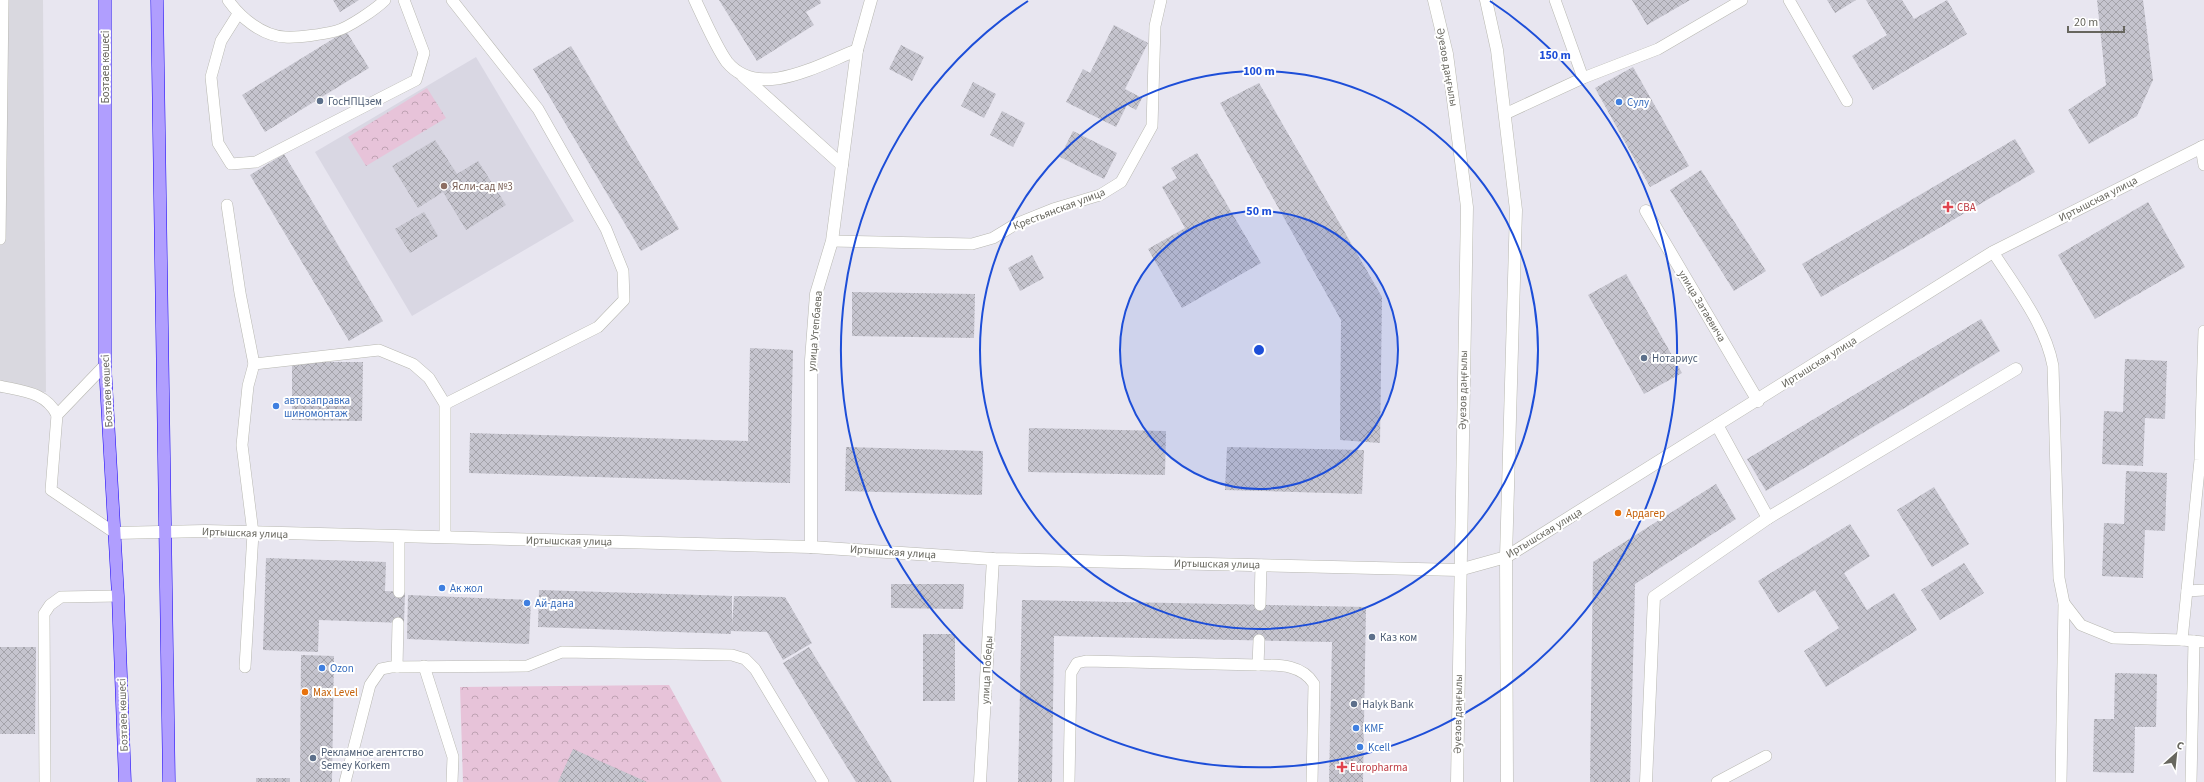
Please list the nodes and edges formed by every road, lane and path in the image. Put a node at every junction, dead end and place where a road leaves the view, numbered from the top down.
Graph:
1 (2, 0) edge
2 (105, 0) edge
3 (158, 0) edge
4 (228, 0) edge
5 (385, 0) edge
6 (404, 0) edge
7 (452, 0) edge
8 (695, 0) edge
9 (1161, 0) edge
10 (1434, 0) edge
11 (1486, 0) edge
12 (1555, 0) edge
13 (1742, 0) edge
14 (1788, 0) edge
15 (873, 1) edge
16 (238, 14) junction
17 (857, 50) junction
18 (743, 76) junction
19 (1583, 78) junction
20 (1847, 102) dead end
21 (1505, 114) junction
22 (2203, 145) edge
23 (842, 164) junction
24 (2204, 165) edge
25 (227, 205) dead end
26 (1646, 211) dead end
27 (0, 239) edge
28 (832, 241) junction
29 (1993, 252) junction
30 (2204, 331) edge
31 (254, 364) junction
32 (105, 366) junction
33 (2016, 369) dead end
34 (0, 386) edge
35 (1758, 401) junction
36 (445, 404) junction
37 (57, 415) junction
38 (1717, 425) junction
39 (2202, 459) edge
40 (1768, 518) junction
41 (115, 532) junction
42 (164, 532) junction
43 (253, 533) junction
44 (399, 537) junction
45 (445, 538) junction
46 (811, 547) junction
47 (1506, 557) junction
48 (993, 559) junction
49 (1261, 565) junction
50 (1459, 570) junction
51 (2204, 590) edge
52 (2187, 591) junction
53 (399, 592) dead end
54 (118, 596) junction
55 (2064, 603) junction
56 (1260, 605) dead end
57 (398, 623) dead end
58 (1259, 640) dead end
59 (2182, 640) junction
60 (2199, 642) edge
61 (1258, 665) junction
62 (424, 666) junction
63 (245, 667) dead end
64 (397, 667) junction
65 (1766, 756) dead end
66 (44, 782) edge
67 (125, 782) edge
68 (169, 782) edge
69 (345, 782) edge
70 (452, 782) edge
71 (823, 782) edge
72 (980, 782) edge
73 (1069, 782) edge
74 (1312, 782) edge
75 (1457, 782) edge
76 (1507, 782) edge
77 (1646, 782) edge
78 (1717, 782) edge
79 (2062, 782) edge
80 (2191, 782) edge

1 - 27 lane
2 - 32 highway, Бозтаев көшесі
3 - 42 highway
4 - 16 lane
5 - 16 lane
6 - 16 lane
7 - 36 lane
8 - 18 street
9 - 28 lane, Крестьянская улица
10 - 50 street, Әуезов даңғылы
11 - 21 street
12 - 19 lane
13 - 19 lane
14 - 20 lane
15 - 17 street, улица Утепбаева
17 - 18 street
17 - 23 street, улица Утепбаева
18 - 23 street
19 - 21 lane
21 - 47 street
22 - 24 lane
22 - 29 street, Иртышская улица
23 - 28 street, улица Утепбаева
25 - 31 lane
26 - 35 street, улица Затаевича
28 - 46 street, улица Утепбаева
29 - 35 street, Иртышская улица
29 - 55 lane
30 - 39 lane
31 - 36 lane
31 - 43 lane
32 - 37 lane
32 - 41 highway, Бозтаев көшесі
33 - 40 street
34 - 37 lane
35 - 38 street, Иртышская улица
36 - 45 lane
37 - 41 lane
38 - 40 street
38 - 47 street, Иртышская улица
39 - 52 lane
40 - 77 street
41 - 42 street, Иртышская улица
41 - 54 highway, Бозтаев көшесі
42 - 43 street, Иртышская улица
42 - 68 highway
43 - 44 street, Иртышская улица
43 - 63 lane
44 - 45 street, Иртышская улица
44 - 53 lane
45 - 46 street, Иртышская улица
46 - 48 street, Иртышская улица
47 - 50 street, Иртышская улица
47 - 76 street
48 - 49 street, Иртышская улица
48 - 72 street, улица Победы
49 - 50 street, Иртышская улица
49 - 56 lane
50 - 75 street, Әуезов даңғылы
51 - 52 lane
52 - 59 lane
54 - 66 lane
54 - 67 highway, Бозтаев көшесі
55 - 59 lane
55 - 79 lane
57 - 64 lane
58 - 61 lane
59 - 60 lane
60 - 80 lane
61 - 73 lane
61 - 74 lane
62 - 64 lane
62 - 70 lane
62 - 71 lane
64 - 69 lane
65 - 78 lane

